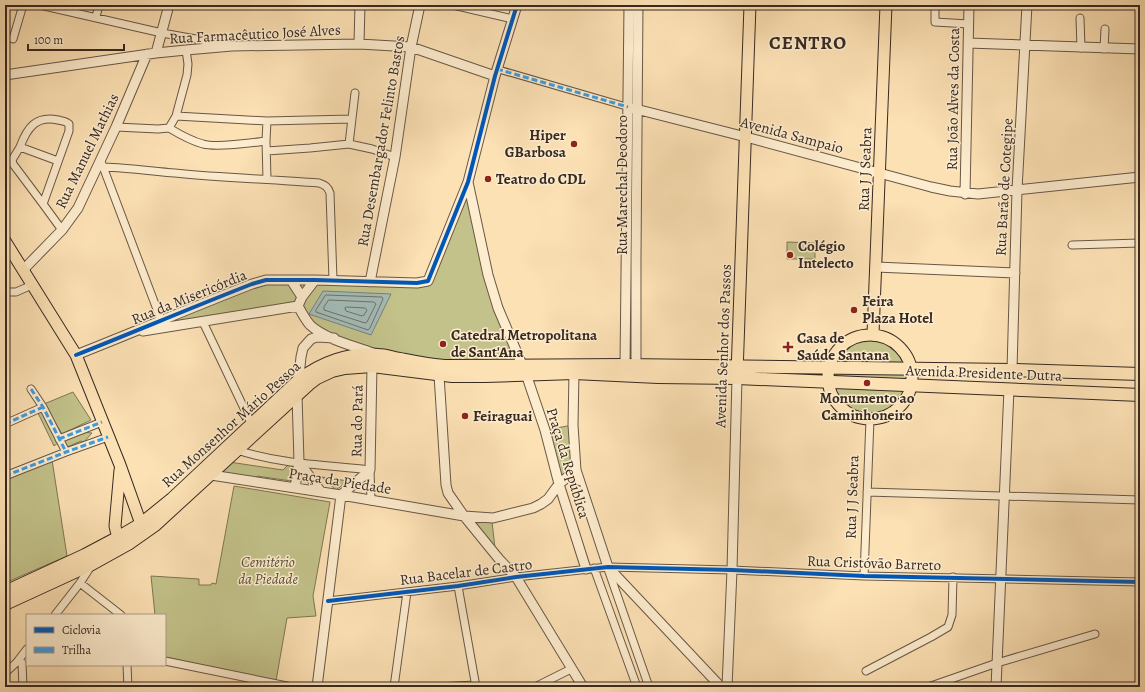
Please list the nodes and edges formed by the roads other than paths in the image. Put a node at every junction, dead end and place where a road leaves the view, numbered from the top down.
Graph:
1 (23, 5) edge
2 (40, 5) edge
3 (98, 5) edge
4 (169, 5) edge
5 (360, 5) edge
6 (420, 5) edge
7 (453, 5) edge
8 (517, 5) edge
9 (629, 5) edge
10 (638, 5) edge
11 (750, 5) edge
12 (886, 5) edge
13 (935, 5) edge
14 (969, 5) edge
15 (1026, 5) edge
16 (96, 17) junction
17 (1080, 18) dead end
18 (513, 19) junction
19 (969, 24) junction
20 (1105, 29) dead end
21 (162, 33) junction
22 (13, 39) dead end
23 (968, 43) junction
24 (359, 44) junction
25 (232, 46) junction
26 (1025, 46) junction
27 (411, 47) junction
28 (1081, 48) junction
29 (1104, 48) junction
30 (1140, 49) edge
31 (186, 50) junction
32 (152, 53) junction
33 (496, 73) junction
34 (5, 75) edge
35 (355, 93) dead end
36 (632, 108) junction
37 (176, 116) junction
38 (351, 119) junction
39 (267, 121) junction
40 (116, 127) junction
41 (169, 128) junction
42 (746, 137) junction
43 (266, 141) junction
44 (348, 144) junction
45 (20, 147) junction
46 (267, 151) junction
47 (395, 157) junction
48 (58, 161) junction
49 (102, 164) junction
50 (880, 172) junction
51 (1140, 177) edge
52 (267, 179) junction
53 (468, 182) junction
54 (1018, 190) junction
55 (965, 194) junction
56 (42, 204) junction
57 (62, 230) junction
58 (5, 241) edge
59 (1140, 243) edge
60 (1072, 245) dead end
61 (876, 267) junction
62 (23, 270) junction
63 (1014, 273) junction
64 (291, 280) junction
65 (315, 280) junction
66 (333, 280) junction
67 (370, 282) junction
68 (32, 285) junction
69 (5, 292) edge
70 (302, 297) junction
71 (298, 306) junction
72 (161, 320) junction
73 (203, 322) junction
74 (132, 333) junction
75 (873, 334) junction
76 (334, 338) junction
77 (76, 355) junction
78 (378, 355) junction
79 (372, 366) junction
80 (631, 366) junction
81 (672, 367) junction
82 (828, 368) junction
83 (524, 370) junction
84 (912, 370) junction
85 (1012, 370) junction
86 (737, 372) junction
87 (574, 373) junction
88 (1140, 374) edge
89 (439, 375) junction
90 (299, 380) junction
91 (827, 381) junction
92 (912, 386) junction
93 (31, 389) dead end
94 (1009, 389) junction
95 (297, 395) junction
96 (1140, 395) edge
97 (43, 407) junction
98 (870, 419) junction
99 (102, 422) junction
100 (252, 423) junction
101 (5, 424) edge
102 (108, 437) junction
103 (59, 439) junction
104 (237, 450) junction
105 (66, 452) junction
106 (299, 462) junction
107 (120, 465) junction
108 (370, 470) junction
109 (576, 470) junction
110 (211, 475) junction
111 (5, 476) edge
112 (559, 484) junction
113 (294, 488) junction
114 (321, 492) junction
115 (867, 492) junction
116 (341, 495) junction
117 (1004, 495) junction
118 (1140, 500) edge
119 (371, 501) junction
120 (464, 516) junction
121 (143, 528) junction
122 (123, 541) junction
123 (92, 564) junction
124 (608, 567) junction
125 (590, 569) junction
126 (732, 570) junction
127 (864, 576) junction
128 (516, 577) junction
129 (953, 577) junction
130 (1001, 579) junction
131 (1140, 582) edge
132 (80, 583) junction
133 (458, 586) junction
134 (5, 592) edge
135 (407, 592) junction
136 (328, 600) junction
137 (5, 604) edge
138 (55, 614) edge
139 (120, 614) edge
140 (1095, 634) dead end
141 (26, 652) edge
142 (166, 662) edge
143 (22, 663) edge
144 (997, 663) junction
145 (127, 666) edge
146 (571, 669) junction
147 (866, 671) dead end
148 (5, 673) edge
149 (475, 686) edge
150 (23, 687) edge
151 (128, 687) edge
152 (292, 687) edge
153 (317, 687) edge
154 (394, 687) edge
155 (437, 687) edge
156 (535, 687) edge
157 (583, 687) edge
158 (637, 687) edge
159 (649, 687) edge
160 (720, 687) edge
161 (727, 687) edge
162 (928, 687) edge
163 (996, 687) edge

1 - 22 street
2 - 16 street
3 - 16 street
4 - 21 street, Rua Manuel Mathias
5 - 24 street
6 - 27 street, Rua Desembargador Felinto Bastos
7 - 18 street
8 - 18 street, Rua da Misericórdia
9 - 36 street, Rua Marechal Deodoro
10 - 36 street, Rua Marechal Deodoro
11 - 42 main road, Avenida Senhor dos Passos
12 - 50 main road, Rua J J Seabra
13 - 19 street
14 - 19 street, Rua João Alves da Costa
15 - 26 street, Rua Barão de Cotegipe
16 - 21 street
17 - 28 street
18 - 33 street, Rua da Misericórdia
19 - 23 street, Rua João Alves da Costa
20 - 29 street
21 - 25 street
21 - 32 street, Rua Manuel Mathias
23 - 26 street
23 - 55 street, Rua João Alves da Costa
24 - 25 street, Rua Farmacêutico José Alves
24 - 27 street, Rua Farmacêutico José Alves
25 - 31 street, Rua Farmacêutico José Alves
26 - 28 street
26 - 54 street, Rua Barão de Cotegipe
27 - 33 street, Rua Farmacêutico José Alves
27 - 47 street, Rua Desembargador Felinto Bastos
28 - 29 street
29 - 30 street
31 - 32 street, Rua Farmacêutico José Alves
31 - 37 street
32 - 34 street, Rua Farmacêutico José Alves
32 - 40 street, Rua Manuel Mathias
33 - 36 street
33 - 53 street, Rua da Misericórdia
35 - 38 street
36 - 42 street, Avenida Sampaio
36 - 80 street, Rua Marechal Deodoro
37 - 39 street
37 - 41 street
38 - 39 street
38 - 44 street
39 - 43 street
40 - 41 street
40 - 49 street, Rua Manuel Mathias
41 - 43 street
42 - 50 street, Avenida Sampaio
42 - 86 main road, Avenida Senhor dos Passos
43 - 46 street
44 - 46 street
44 - 47 street
45 - 48 street
45 - 48 street
45 - 56 street
46 - 52 street
47 - 67 street, Rua Desembargador Felinto Bastos
48 - 56 street
49 - 52 street
49 - 57 street, Rua Manuel Mathias
49 - 72 street
50 - 55 street, Avenida Sampaio
50 - 61 main road, Rua J J Seabra
51 - 54 street, Avenida Sampaio
52 - 66 street
53 - 67 street, Rua da Misericórdia
53 - 83 street, Praça da República
54 - 55 street, Avenida Sampaio
54 - 63 street, Rua Barão de Cotegipe
56 - 57 street
57 - 62 street, Rua Manuel Mathias
58 - 62 main road
59 - 60 street
61 - 63 street
61 - 75 main road, Rua J J Seabra
62 - 68 main road
63 - 85 street, Rua Barão de Cotegipe
64 - 65 street, Rua da Misericórdia
64 - 70 street
64 - 72 street, Rua da Misericórdia
65 - 66 street, Rua da Misericórdia
65 - 70 street
66 - 67 street, Rua da Misericórdia
68 - 69 street
68 - 77 main road
70 - 71 street
71 - 73 street, Rua da Misericórdia
71 - 76 street
72 - 74 street, Rua da Misericórdia
73 - 74 street, Rua da Misericórdia
73 - 100 street
74 - 77 street, Rua da Misericórdia
75 - 82 main road
75 - 84 main road
76 - 78 street
76 - 90 street
77 - 99 main road
78 - 83 highway, Rua Monsenhor Mário Pessoa
78 - 90 highway, Rua Monsenhor Mário Pessoa
79 - 89 highway, Rua Monsenhor Mário Pessoa
79 - 95 highway, Rua Monsenhor Mário Pessoa
79 - 108 street, Rua do Pará
80 - 81 highway, Rua Monsenhor Mário Pessoa
80 - 83 highway, Rua Monsenhor Mário Pessoa
81 - 86 highway, Rua Monsenhor Mário Pessoa
81 - 87 highway
82 - 84 highway, Avenida Presidente Dutra
82 - 86 highway, Rua Monsenhor Mário Pessoa
82 - 91 main road
83 - 87 highway, Rua Monsenhor Mário Pessoa
83 - 89 highway, Rua Monsenhor Mário Pessoa
83 - 112 street, Praça da República
84 - 85 highway, Avenida Presidente Dutra
84 - 92 main road
85 - 88 highway, Avenida Presidente Dutra
86 - 87 highway, Rua Monsenhor Mário Pessoa
86 - 91 highway, Rua Monsenhor Mário Pessoa
86 - 126 street, Avenida Senhor dos Passos
87 - 109 street, Praça da República
89 - 120 street
90 - 95 street
90 - 100 highway, Rua Monsenhor Mário Pessoa
91 - 92 highway, Avenida Presidente Dutra
91 - 98 main road
92 - 94 highway, Avenida Presidente Dutra
92 - 98 main road
93 - 97 street
94 - 96 highway, Avenida Presidente Dutra
94 - 117 street
95 - 104 highway, Rua Monsenhor Mário Pessoa
95 - 106 street
97 - 101 street
97 - 103 street
98 - 115 street, Rua J J Seabra
99 - 102 main road
99 - 103 street
100 - 121 highway, Rua Monsenhor Mário Pessoa
102 - 105 street
102 - 107 main road
103 - 105 street
104 - 106 street, Praça da Piedade
104 - 110 highway, Rua Monsenhor Mário Pessoa
105 - 111 street
106 - 108 street, Praça da Piedade
106 - 113 street
106 - 114 street
107 - 121 main road
107 - 122 main road
108 - 116 street
108 - 119 street, Rua do Pará
109 - 112 street, Praça da Piedade
109 - 124 street, Praça da República
110 - 113 street, Praça da Piedade
110 - 121 highway, Rua Monsenhor Mário Pessoa
112 - 120 street, Praça da Piedade
112 - 125 street, Praça da República
113 - 114 street, Praça da Piedade
114 - 116 street, Praça da Piedade
115 - 117 street
115 - 127 street, Rua J J Seabra
116 - 119 street, Praça da Piedade
116 - 136 street
117 - 118 street
117 - 130 street
119 - 120 street, Praça da Piedade
120 - 128 street
121 - 122 highway, Rua Monsenhor Mário Pessoa
122 - 123 highway
122 - 134 highway
123 - 132 street
123 - 137 highway
124 - 125 street, Rua Bacelar de Castro
124 - 126 street, Rua Cristóvão Barreto
124 - 159 street
124 - 160 street
125 - 128 street, Rua Bacelar de Castro
125 - 158 street
126 - 127 street, Rua Cristóvão Barreto
126 - 161 street, Avenida Senhor dos Passos
127 - 129 street, Rua Cristóvão Barreto
128 - 133 street, Rua Bacelar de Castro
128 - 146 street
129 - 130 street, Rua Cristóvão Barreto
129 - 147 street
130 - 131 street, Rua Cristóvão Barreto
130 - 144 street
132 - 138 street
132 - 139 street
133 - 135 street, Rua Bacelar de Castro
133 - 149 street
135 - 136 street, Rua Bacelar de Castro
135 - 154 street
136 - 153 street
140 - 144 street
141 - 143 street
142 - 152 street
143 - 148 street
143 - 150 street
144 - 162 street
144 - 163 street
145 - 151 street
146 - 156 street
146 - 157 street
149 - 155 street

